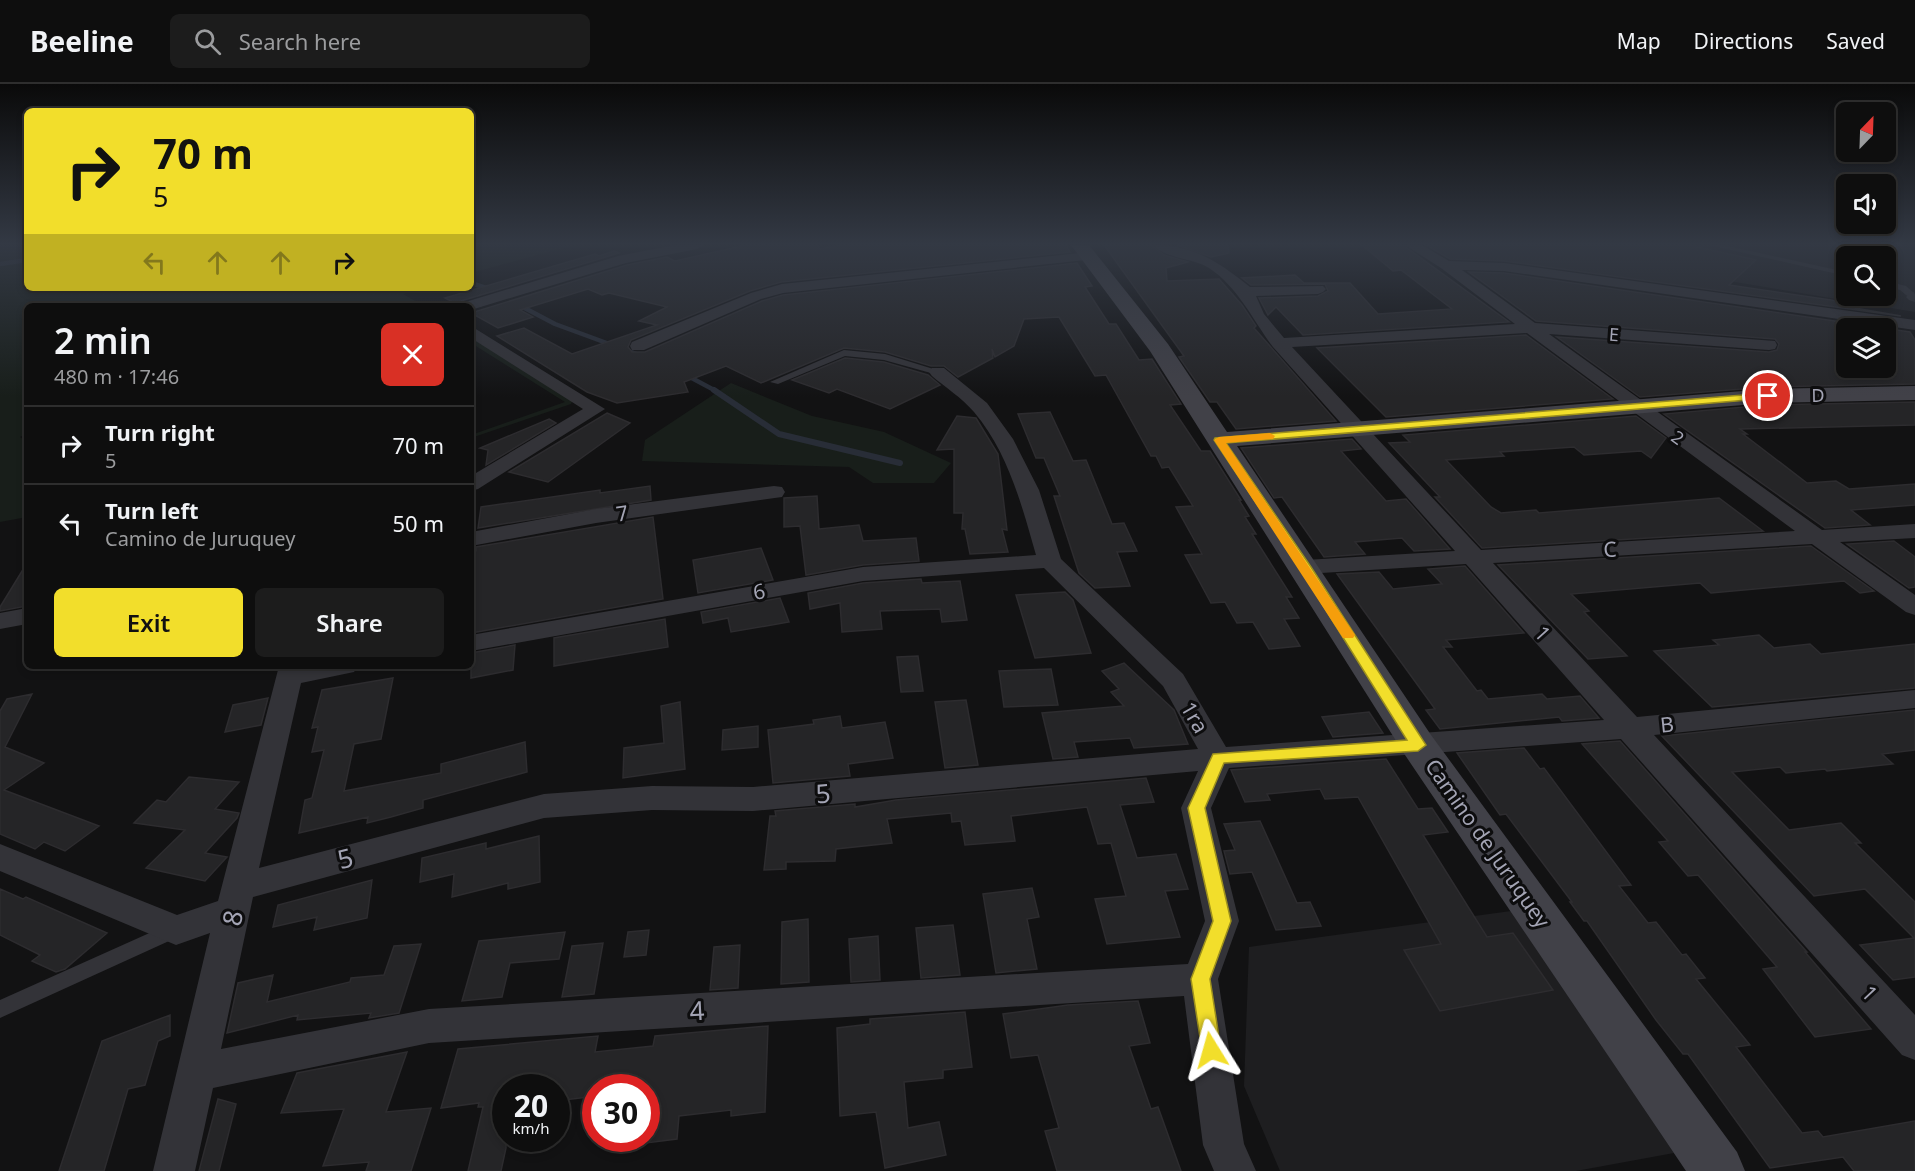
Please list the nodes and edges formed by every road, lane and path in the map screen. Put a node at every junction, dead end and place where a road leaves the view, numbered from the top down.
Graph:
1 (502, 296) edge
2 (757, 296) edge
3 (1119, 296) edge
4 (1248, 296) edge
5 (1487, 296) edge
6 (1704, 296) edge
7 (474, 304) edge
8 (1915, 326) edge
9 (1531, 328) junction
10 (474, 333) edge
11 (1280, 343) junction
12 (1769, 345) dead end
13 (638, 346) dead end
14 (938, 372) joint
15 (776, 382) dead end
16 (1915, 393) edge
17 (1635, 406) junction
18 (1359, 430) junction
19 (1219, 440) junction
20 (474, 483) edge
21 (774, 492) dead end
22 (1915, 531) edge
23 (1817, 537) junction
24 (474, 538) edge
25 (1474, 557) junction
26 (1050, 561) junction
27 (1305, 567) junction
28 (1915, 607) edge
29 (24, 617) edge
30 (0, 621) edge
31 (474, 642) edge
32 (313, 669) edge
33 (291, 671) edge
34 (1915, 699) edge
35 (1627, 728) junction
36 (1418, 745) junction
37 (1218, 758) junction
38 (0, 857) edge
39 (236, 898) junction
40 (176, 930) junction
41 (1200, 979) junction
42 (0, 1008) edge
43 (1915, 1042) edge
44 (197, 1072) junction
45 (174, 1171) edge
46 (1235, 1171) edge
47 (1718, 1171) edge

1 - 7 street
2 - 13 street
3 - 19 street, Camino de Juruquey
4 - 11 street, 1
5 - 9 street, 2
6 - 8 street
9 - 11 street, E
9 - 12 street, E
9 - 17 street, 2
10 - 20 street
11 - 18 street, 1
14 - 15 lane
14 - 26 street, 1ra
16 - 17 street, D
17 - 18 street, D
17 - 23 street, 2
18 - 19 street, D
18 - 25 street, 1
19 - 27 street, Camino de Juruquey
21 - 24 street, 7
22 - 23 street, C
23 - 25 street, C
23 - 28 street, 2
25 - 27 street, C
25 - 35 street, 1
26 - 31 street, 6
26 - 37 street, 1ra
27 - 36 street, Camino de Juruquey
29 - 30 street
32 - 33 street
33 - 39 street, 8
34 - 35 street, B
35 - 36 street, B
35 - 43 street, 1
36 - 37 street, 5
36 - 47 street, Camino de Juruquey
37 - 39 street, 5
37 - 41 street, 1ra
38 - 40 street
39 - 40 street, 5
39 - 44 street, 8
40 - 42 lane
41 - 44 street, 4
41 - 46 street, 1ra
44 - 45 street, 8

